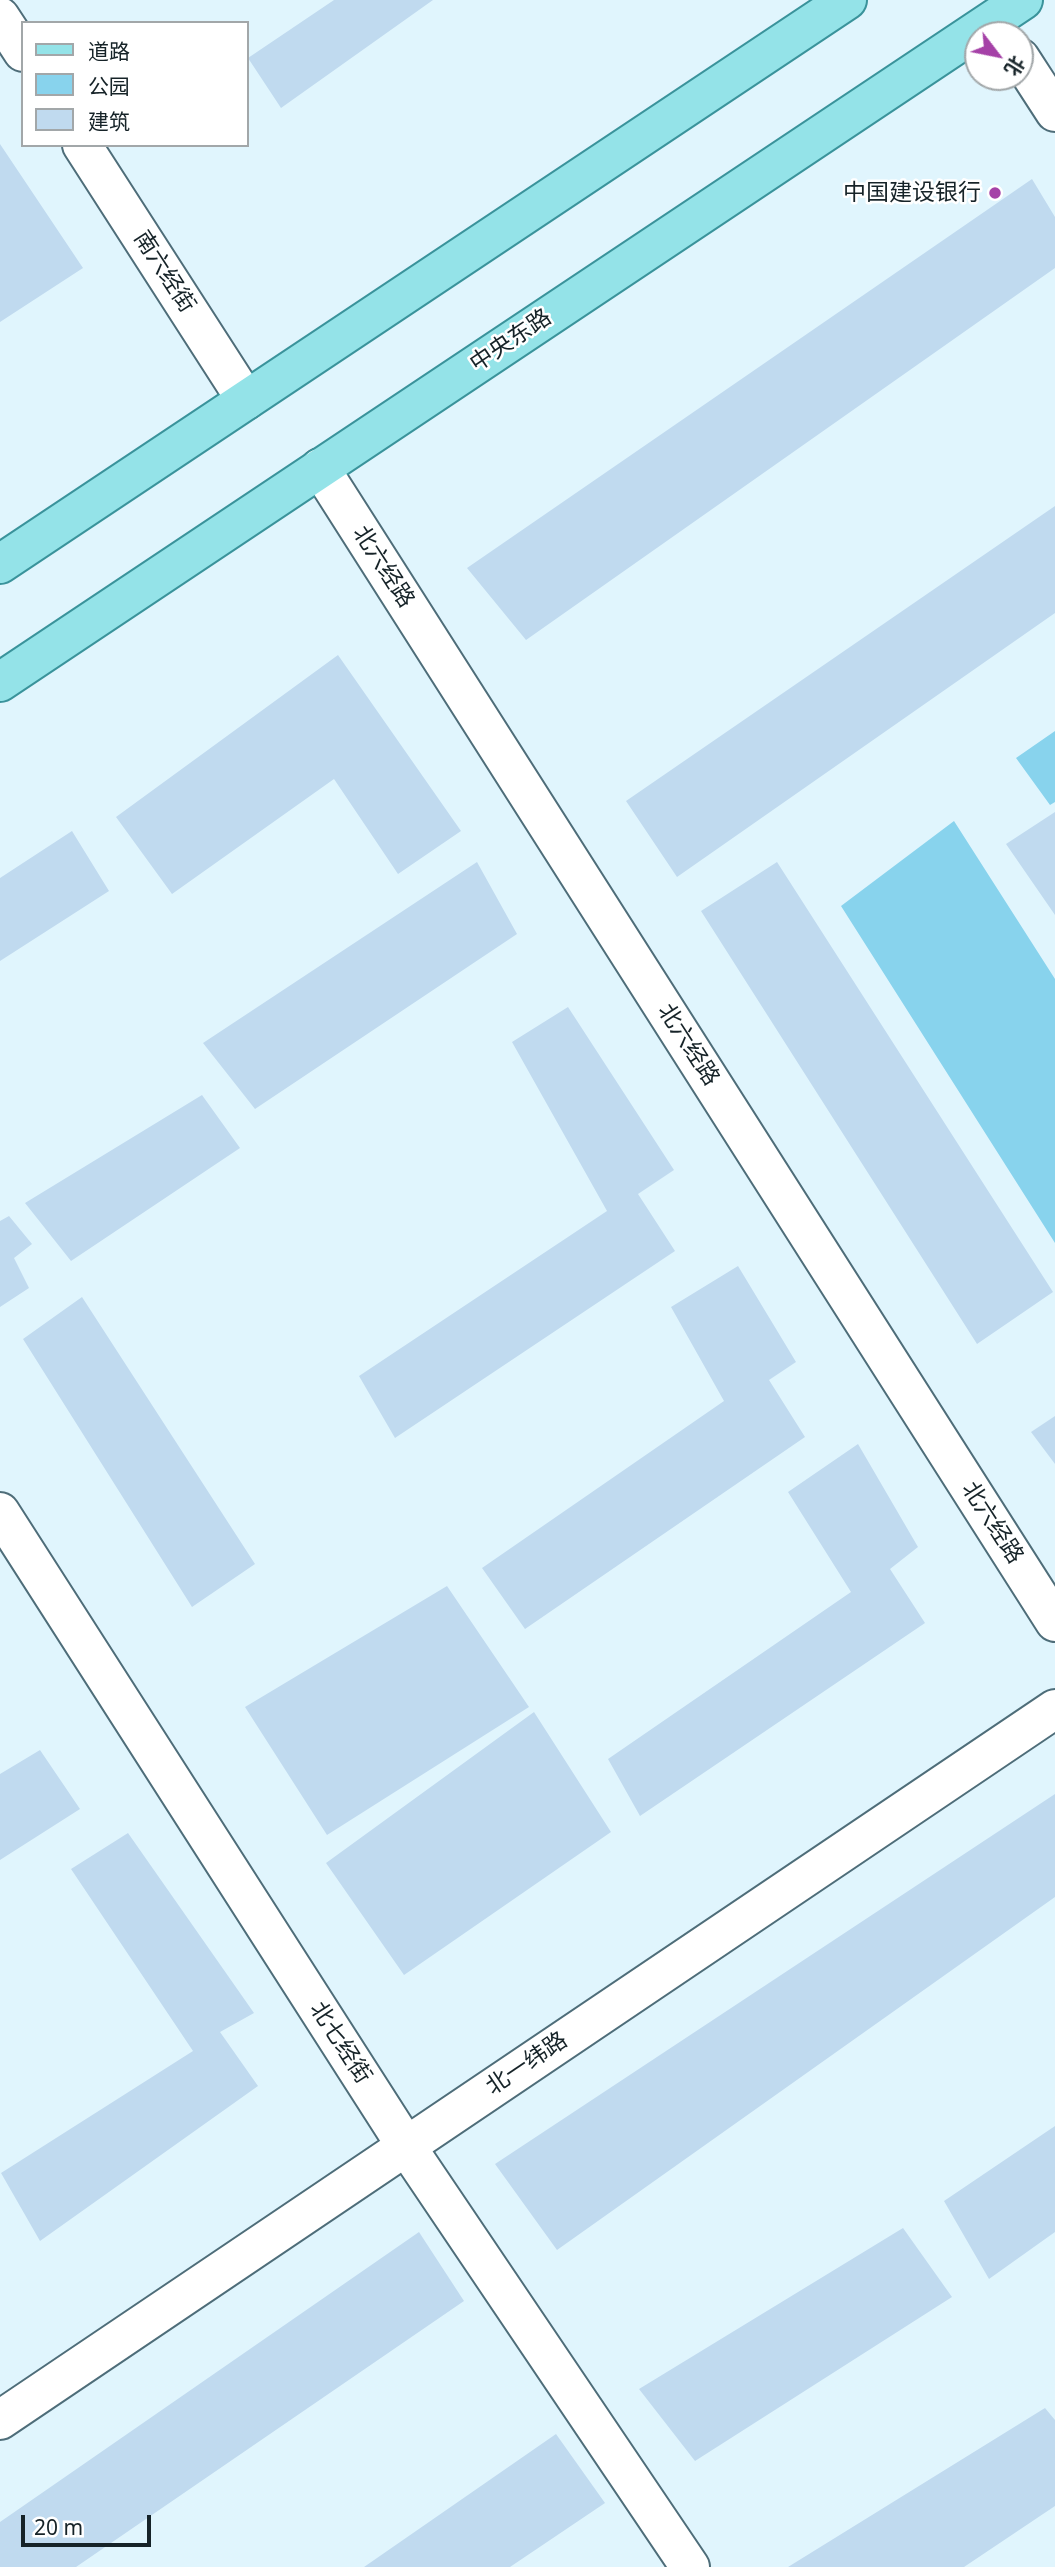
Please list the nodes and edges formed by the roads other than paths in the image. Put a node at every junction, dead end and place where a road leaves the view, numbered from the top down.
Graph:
1 (847, 0) edge
2 (0, 17) edge
3 (1007, 18) edge
4 (21, 49) edge
5 (1034, 80) edge
6 (1055, 112) edge
7 (83, 147) edge
8 (246, 400) junction
9 (320, 468) junction
10 (0, 564) edge
11 (0, 682) edge
12 (0, 1512) edge
13 (1055, 1622) edge
14 (1055, 1709) edge
15 (406, 2146) junction
16 (0, 2420) edge
17 (690, 2567) edge

1 - 8 main road
2 - 4 street
3 - 9 main road, 中央东路
5 - 6 street
7 - 8 street, 南六经街
8 - 10 main road
9 - 11 main road, 中央东路
9 - 13 street, 北六经路
12 - 15 street, 北七经街
14 - 15 street, 北一纬路
15 - 16 street, 北一纬路
15 - 17 street, 北七经街

